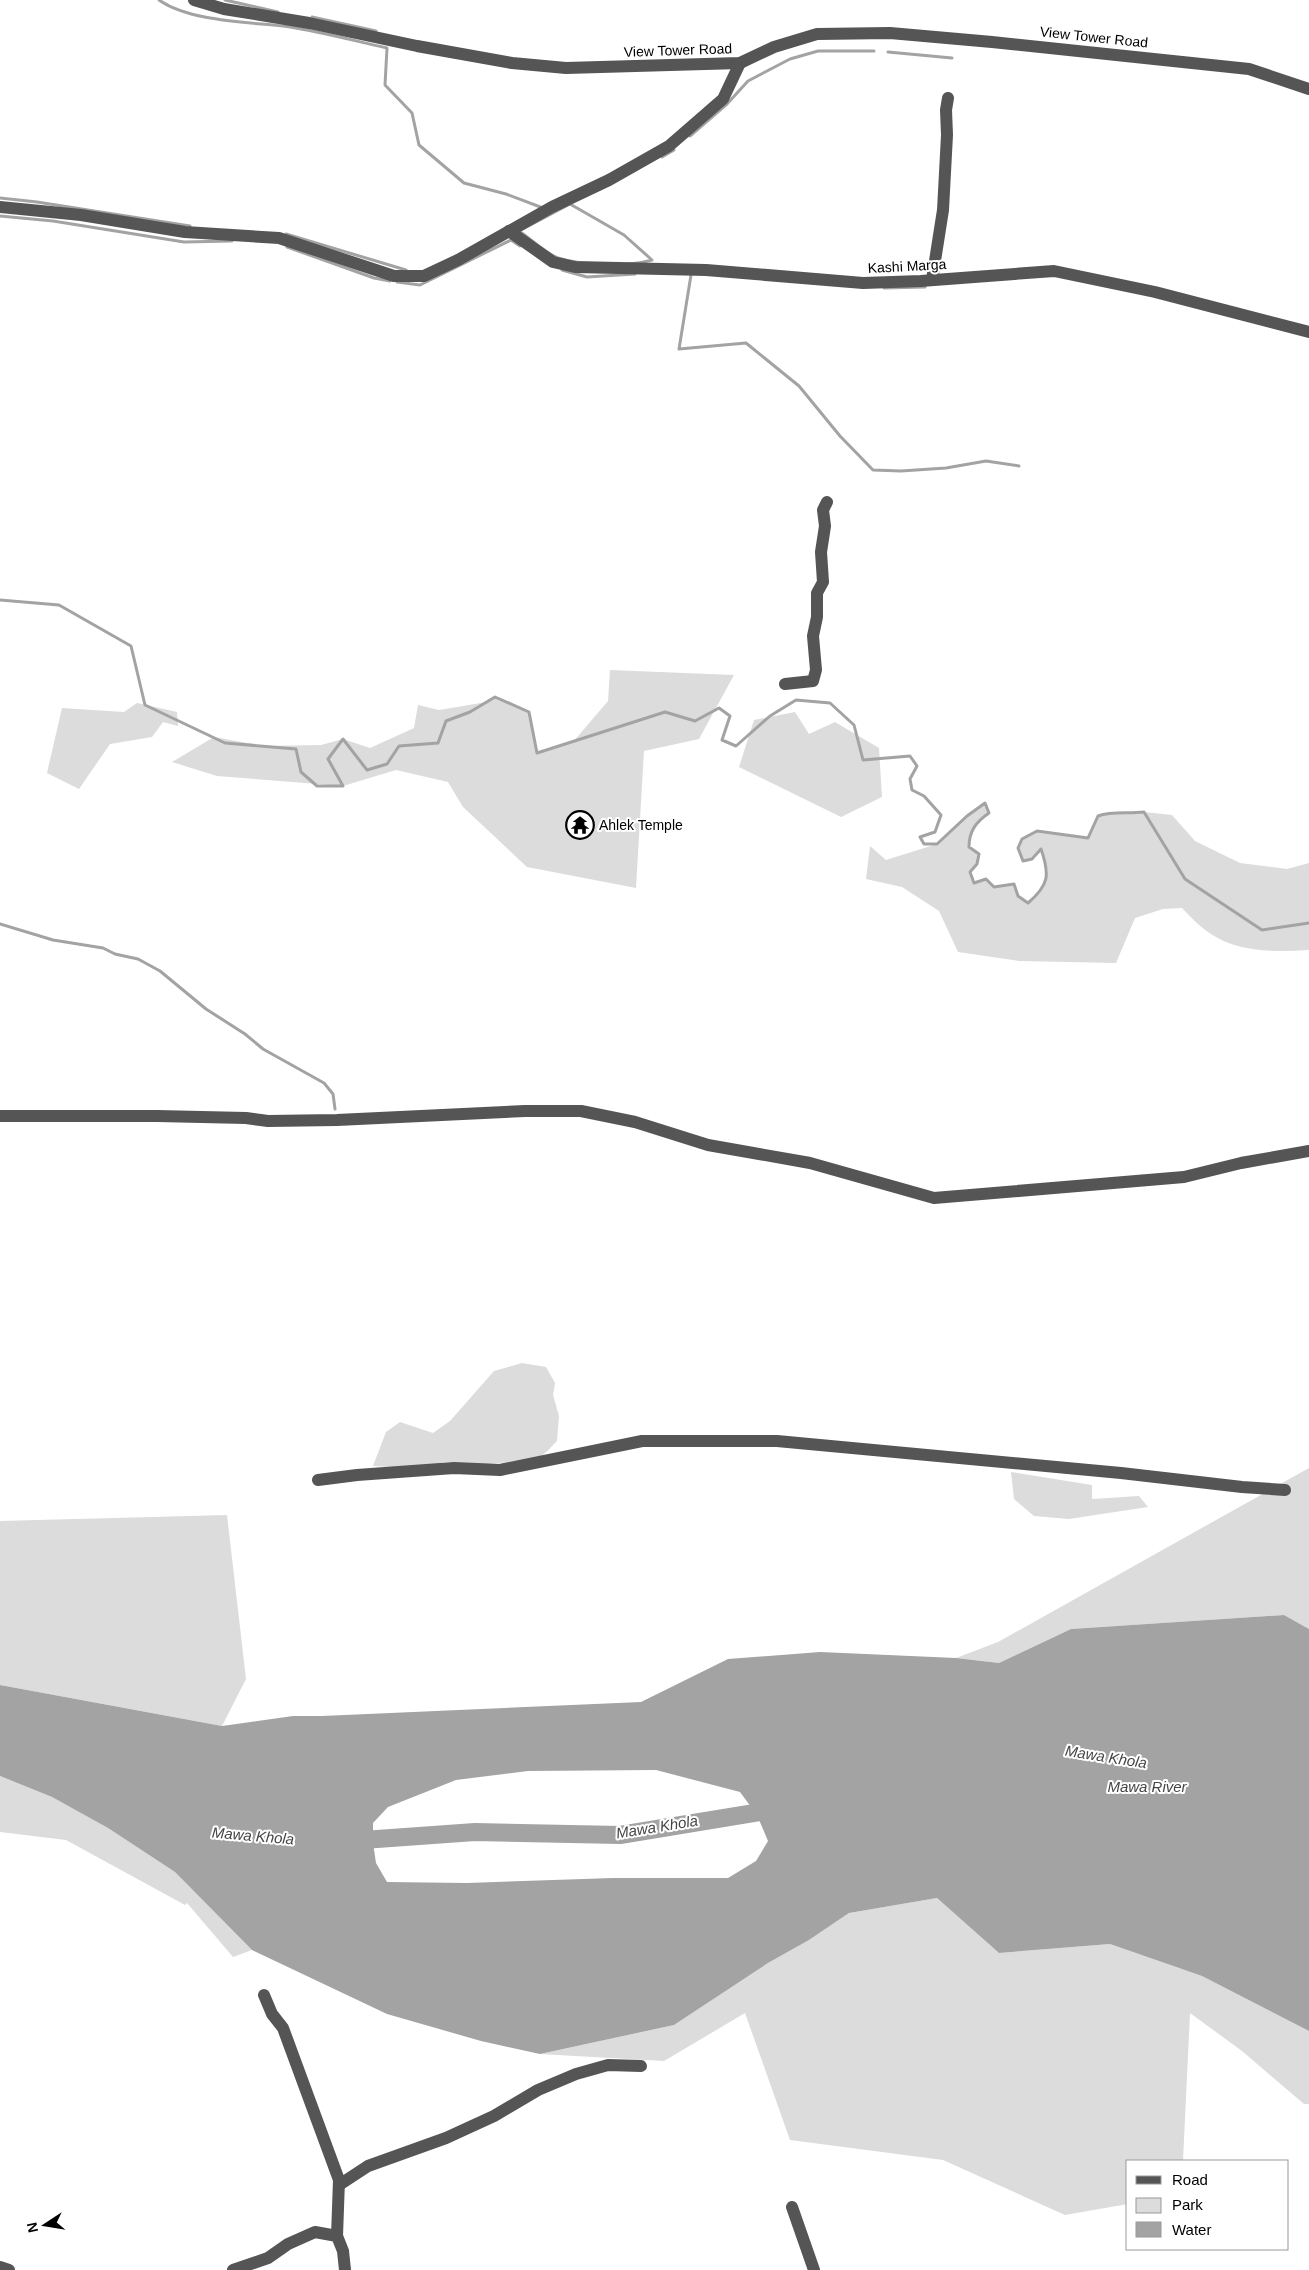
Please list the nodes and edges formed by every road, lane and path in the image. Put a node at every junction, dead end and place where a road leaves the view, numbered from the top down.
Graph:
1 (194, 0) edge
2 (740, 63) junction
3 (1309, 89) edge
4 (948, 98) dead end
5 (0, 207) edge
6 (509, 231) junction
7 (932, 280) junction
8 (1309, 332) edge
9 (827, 502) dead end
10 (786, 684) dead end
11 (0, 1116) edge
12 (1309, 1151) edge
13 (318, 1480) dead end
14 (1285, 1490) dead end
15 (264, 1995) dead end
16 (641, 2066) dead end
17 (339, 2185) junction
18 (792, 2207) dead end
19 (337, 2236) junction
20 (0, 2267) edge
21 (8, 2270) edge
22 (233, 2270) edge
23 (345, 2270) edge
24 (814, 2270) edge

1 - 2 street, View Tower Road
2 - 3 street, View Tower Road
2 - 6 street
4 - 7 street
5 - 6 street
6 - 7 street, Kashi Marga
7 - 8 street, Kashi Marga
9 - 10 street
11 - 12 street
13 - 14 street
15 - 17 street
16 - 17 street
17 - 19 street
18 - 24 street
19 - 22 street
19 - 23 street
20 - 21 street

